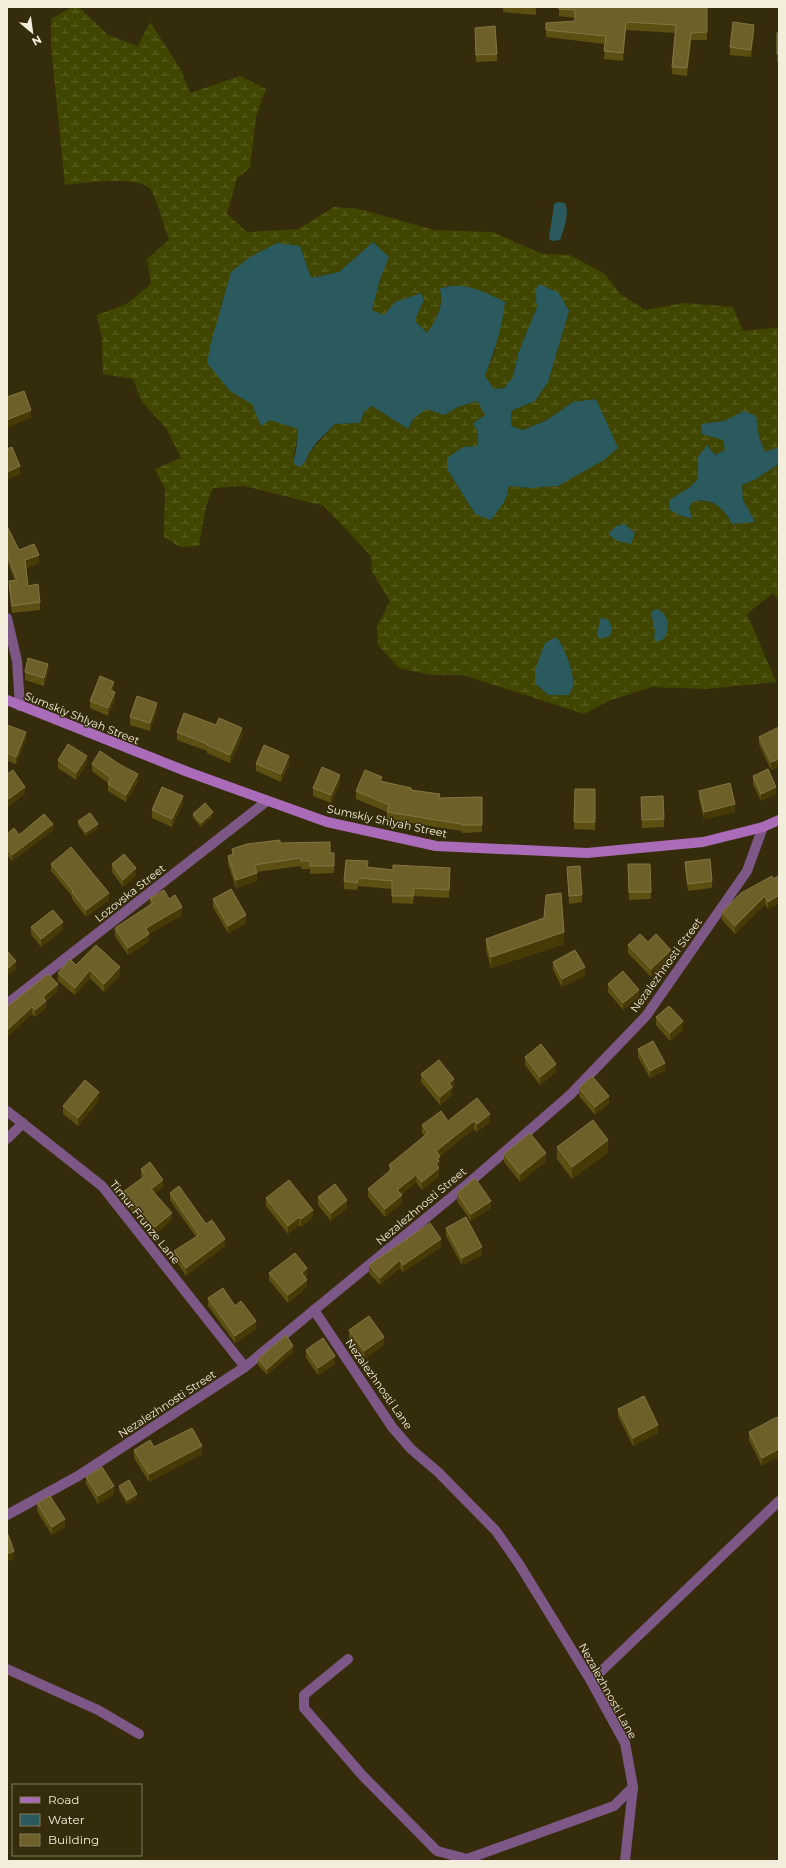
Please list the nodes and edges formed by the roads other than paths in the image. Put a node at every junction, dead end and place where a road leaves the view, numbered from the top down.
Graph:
1 (7, 618) edge
2 (7, 700) edge
3 (20, 706) junction
4 (267, 801) junction
5 (779, 820) edge
6 (763, 827) junction
7 (7, 1004) edge
8 (7, 1111) edge
9 (23, 1123) junction
10 (7, 1139) edge
11 (314, 1310) junction
12 (245, 1367) junction
13 (779, 1501) edge
14 (7, 1515) edge
15 (348, 1659) dead end
16 (7, 1669) edge
17 (591, 1681) junction
18 (139, 1734) dead end
19 (633, 1787) junction
20 (626, 1861) edge

1 - 3 street
2 - 3 main road, Sumskiy Shlyah Street
3 - 4 main road, Sumskiy Shlyah Street
4 - 6 main road, Sumskiy Shlyah Street
4 - 7 street, Lozovska Street
5 - 6 main road, Sumskiy Shlyah Street
6 - 11 street, Nezalezhnosti Street
8 - 9 street, Timur Frunze Lane
9 - 10 street
9 - 12 street, Timur Frunze Lane
11 - 12 street, Nezalezhnosti Street
11 - 17 street, Nezalezhnosti Lane
12 - 14 street, Nezalezhnosti Street
13 - 17 street
15 - 19 street
16 - 18 street
17 - 19 street, Nezalezhnosti Lane
19 - 20 street, Nezalezhnosti Lane

